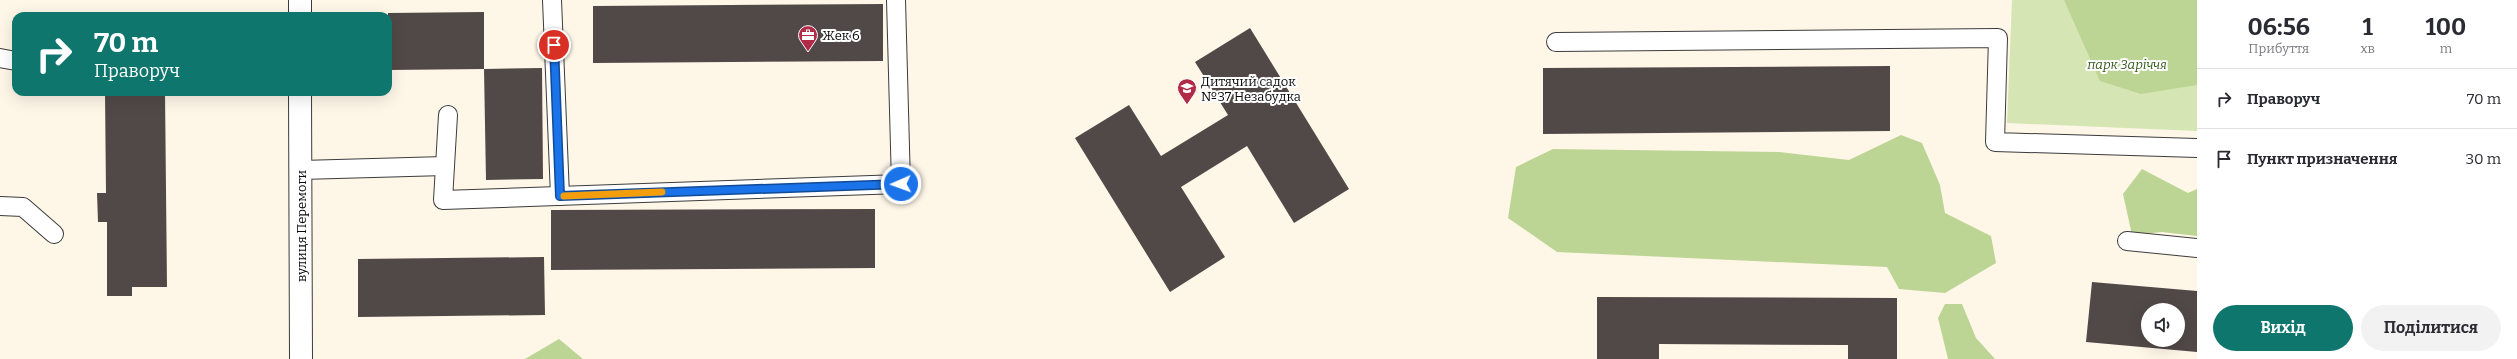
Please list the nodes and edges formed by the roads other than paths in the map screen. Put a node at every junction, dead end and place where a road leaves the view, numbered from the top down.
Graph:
1 (300, 0) edge
2 (552, 0) edge
3 (896, 0) edge
4 (300, 12) edge
5 (1556, 42) dead end
6 (0, 58) edge
7 (12, 60) edge
8 (300, 96) edge
9 (448, 116) dead end
10 (2197, 148) edge
11 (445, 166) junction
12 (301, 170) junction
13 (560, 196) junction
14 (0, 206) edge
15 (54, 234) dead end
16 (2127, 241) dead end
17 (2197, 248) edge
18 (301, 359) edge

1 - 4 street
2 - 13 lane
3 - 13 lane
5 - 10 lane
6 - 7 lane
8 - 12 street, вулиця Перемоги
9 - 11 lane
11 - 12 lane
11 - 13 lane
12 - 18 street, вулиця Перемоги
14 - 15 lane
16 - 17 lane

